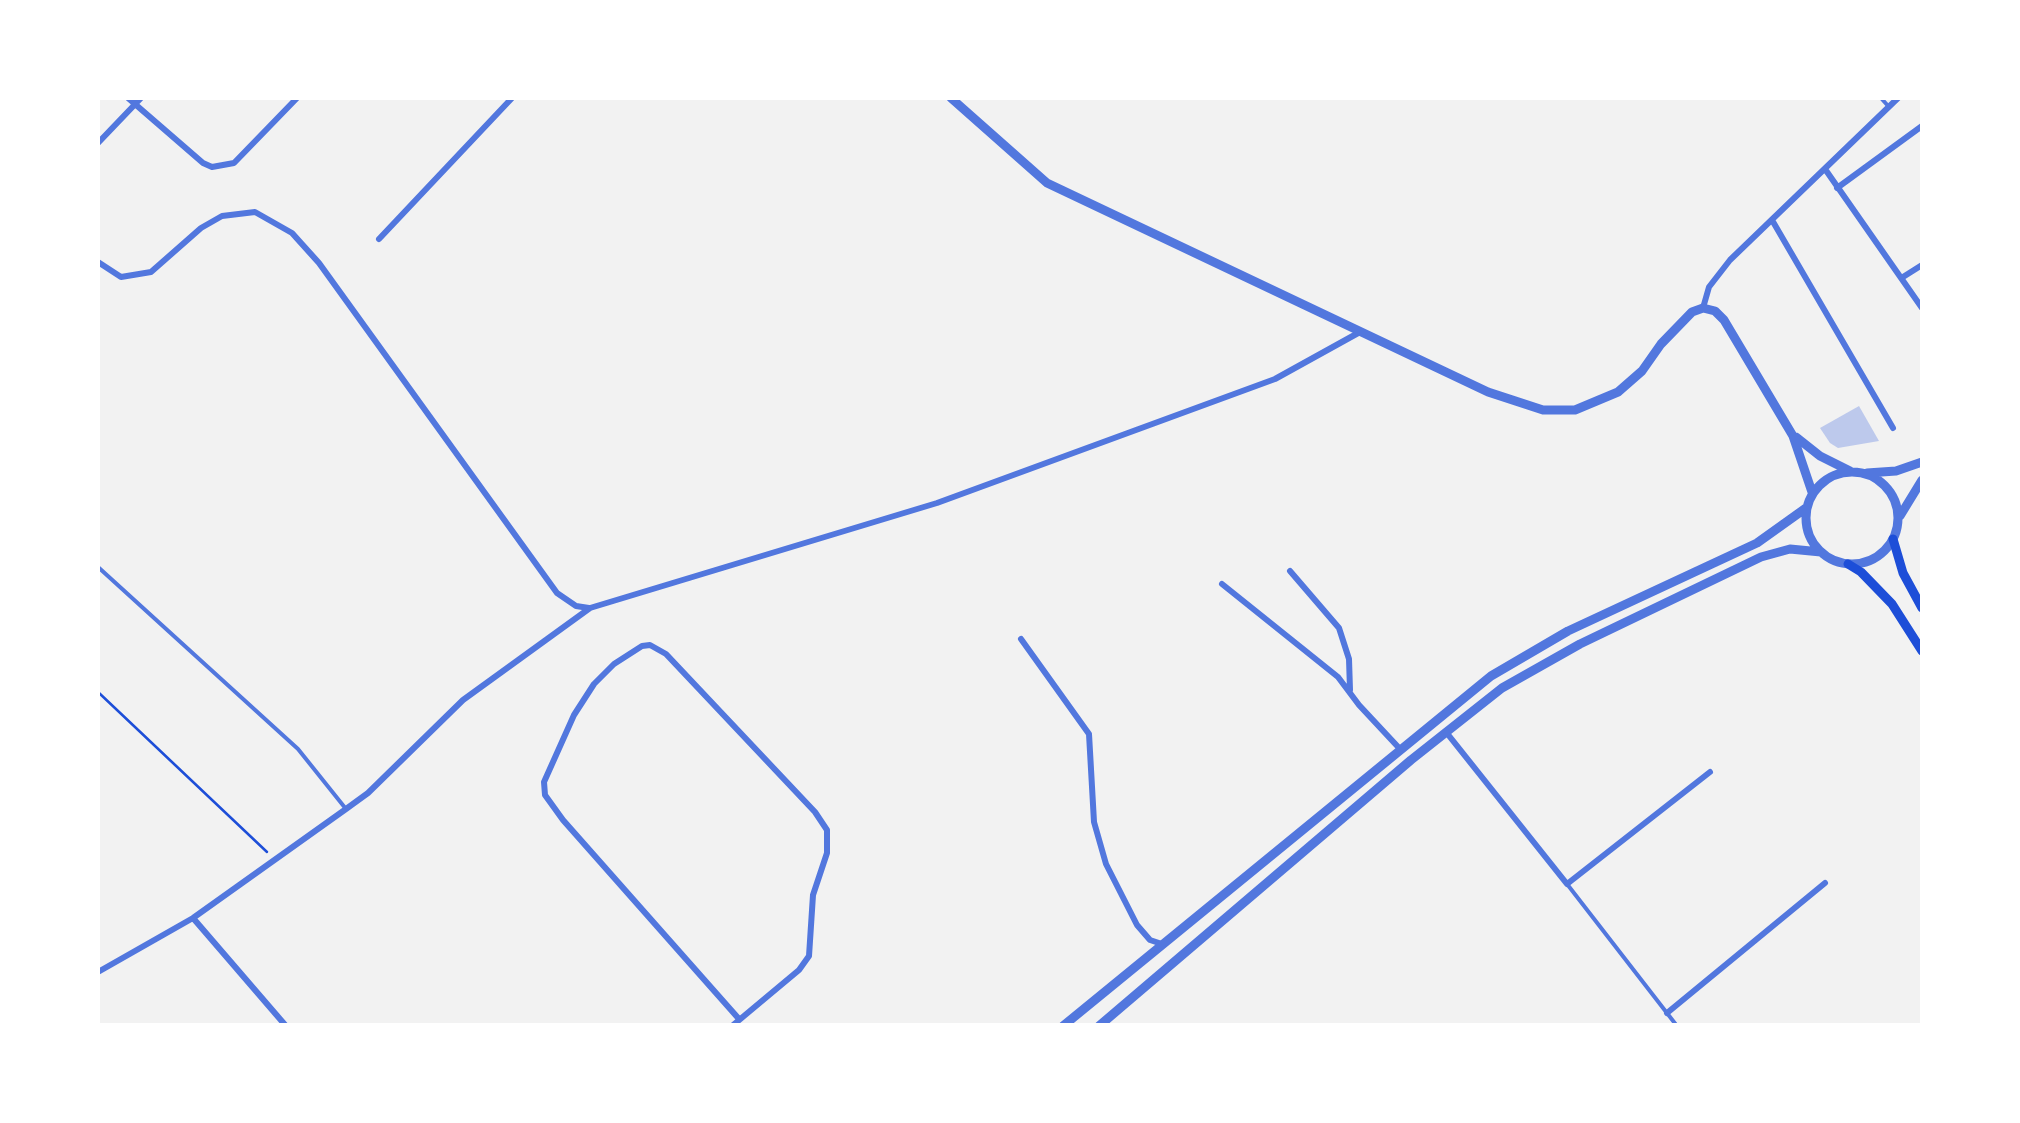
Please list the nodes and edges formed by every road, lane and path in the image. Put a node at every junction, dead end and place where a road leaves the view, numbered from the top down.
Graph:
1 (141, 98) edge
2 (298, 98) edge
3 (512, 98) edge
4 (951, 98) edge
5 (1881, 98) edge
6 (1898, 98) edge
7 (131, 101) edge
8 (1889, 106) junction
9 (1922, 126) edge
10 (98, 143) edge
11 (1825, 169) junction
12 (1837, 188) junction
13 (1772, 220) junction
14 (378, 239) dead end
15 (98, 262) edge
16 (1922, 265) edge
17 (1903, 277) junction
18 (1703, 308) junction
19 (1922, 308) edge
20 (1360, 332) junction
21 (1893, 428) dead end
22 (1794, 436) junction
23 (1922, 462) edge
24 (1850, 471) junction
25 (1864, 473) junction
26 (1922, 480) edge
27 (1812, 492) junction
28 (1806, 508) junction
29 (1898, 519) junction
30 (1893, 539) junction
31 (1820, 552) junction
32 (1848, 564) junction
33 (98, 567) edge
34 (1290, 571) dead end
35 (1222, 584) dead end
36 (590, 608) junction
37 (1922, 608) edge
38 (1021, 639) dead end
39 (1922, 651) edge
40 (1350, 691) junction
41 (98, 692) edge
42 (1446, 731) junction
43 (1400, 749) junction
44 (1710, 772) dead end
45 (346, 810) junction
46 (275, 860) junction
47 (1825, 883) dead end
48 (1567, 884) junction
49 (193, 918) junction
50 (1162, 944) junction
51 (1146, 956) junction
52 (1170, 967) junction
53 (98, 972) edge
54 (1666, 1013) junction
55 (735, 1022) edge
56 (286, 1026) edge
57 (1064, 1026) edge
58 (1099, 1026) edge
59 (1676, 1026) edge

1 - 7 street
2 - 7 street
3 - 14 street
4 - 20 street
5 - 8 lane
6 - 8 street
7 - 10 street
8 - 11 street
9 - 12 street
11 - 12 street
11 - 13 street
12 - 17 street
13 - 18 street
13 - 21 street
15 - 36 street
16 - 17 street
17 - 19 street
18 - 20 street
18 - 22 street
20 - 36 street
22 - 24 street
22 - 27 street
23 - 25 street
24 - 25 street
24 - 27 street
25 - 29 street
26 - 29 street
27 - 28 street
28 - 31 street
28 - 43 street
29 - 30 street
30 - 32 street
30 - 37 main road
31 - 32 street
31 - 42 street
32 - 39 main road
33 - 45 lane
34 - 40 street
35 - 40 street
36 - 45 street
38 - 50 street
40 - 43 street
41 - 46 path
42 - 48 street
42 - 52 street
43 - 50 street
44 - 48 street
45 - 46 street
46 - 49 street
47 - 54 street
48 - 54 lane
49 - 53 street
49 - 56 street
50 - 51 street
51 - 52 street
51 - 57 street
52 - 58 street
54 - 59 lane
55 - 55 street

